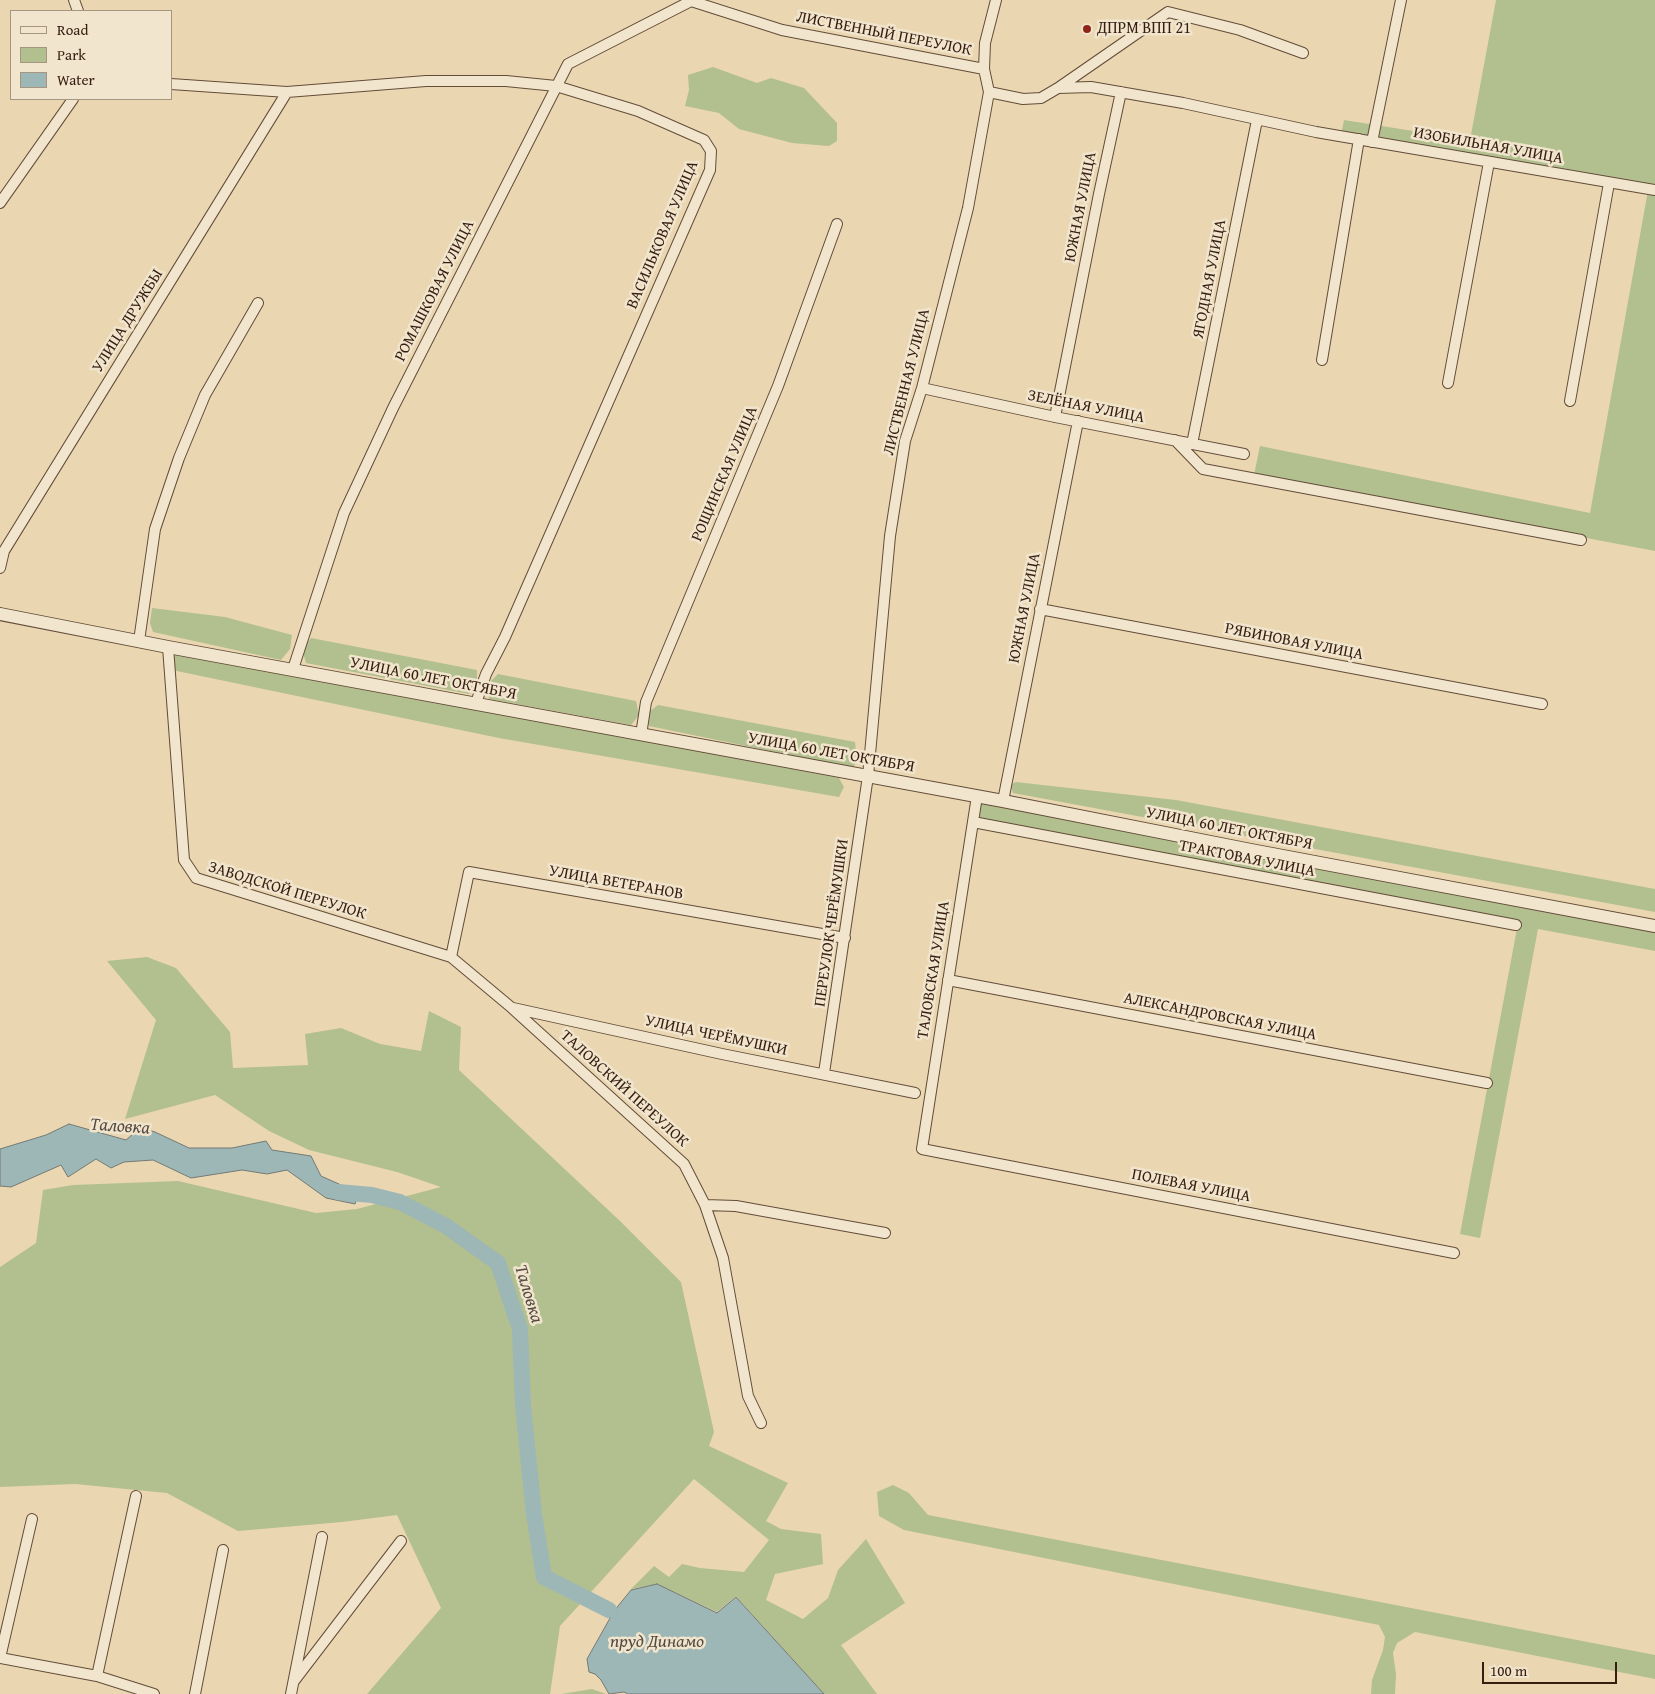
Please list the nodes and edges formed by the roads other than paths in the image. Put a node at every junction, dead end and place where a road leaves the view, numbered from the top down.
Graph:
1 (691, 0) edge
2 (996, 0) edge
3 (1401, 0) edge
4 (1303, 53) dead end
5 (984, 69) junction
6 (172, 84) edge
7 (556, 86) junction
8 (1058, 88) junction
9 (287, 92) junction
10 (989, 92) junction
11 (1121, 92) junction
12 (72, 100) edge
13 (1256, 120) junction
14 (1359, 139) junction
15 (1372, 142) junction
16 (1489, 162) junction
17 (1609, 183) junction
18 (1655, 190) edge
19 (0, 203) edge
20 (837, 224) dead end
21 (258, 304) dead end
22 (1322, 360) dead end
23 (1448, 383) dead end
24 (922, 388) junction
25 (1570, 401) dead end
26 (1056, 417) junction
27 (1078, 421) junction
28 (1175, 440) junction
29 (1192, 444) junction
30 (1244, 454) dead end
31 (1582, 540) dead end
32 (0, 568) edge
33 (1040, 610) junction
34 (0, 614) edge
35 (139, 641) junction
36 (168, 647) junction
37 (293, 669) junction
38 (476, 703) junction
39 (1542, 704) dead end
40 (641, 735) junction
41 (868, 776) junction
42 (977, 796) junction
43 (1003, 801) junction
44 (973, 822) junction
45 (1516, 925) dead end
46 (1655, 926) edge
47 (845, 938) junction
48 (450, 957) junction
49 (948, 980) junction
50 (512, 1008) junction
51 (824, 1073) junction
52 (1486, 1083) dead end
53 (915, 1093) dead end
54 (922, 1149) joint
55 (705, 1205) junction
56 (885, 1233) dead end
57 (1454, 1253) dead end
58 (761, 1423) dead end
59 (136, 1496) dead end
60 (32, 1519) dead end
61 (322, 1537) dead end
62 (401, 1541) dead end
63 (223, 1550) dead end
64 (0, 1658) edge
65 (97, 1676) junction
66 (294, 1681) junction
67 (154, 1694) edge
68 (195, 1694) edge
69 (291, 1694) edge

1 - 5 street, ЛИСТВЕННЫЙ ПЕРЕУЛОК
1 - 7 street, РОМАШКОВАЯ УЛИЦА
2 - 5 street, ЛИСТВЕННАЯ УЛИЦА
3 - 15 street
4 - 8 street
5 - 10 street, ЛИСТВЕННАЯ УЛИЦА
6 - 9 street, ВАСИЛЬКОВАЯ УЛИЦА
7 - 9 street, ВАСИЛЬКОВАЯ УЛИЦА
7 - 37 street, РОМАШКОВАЯ УЛИЦА
7 - 38 street, ВАСИЛЬКОВАЯ УЛИЦА
8 - 10 street
8 - 11 street, ИЗОБИЛЬНАЯ УЛИЦА
9 - 32 street, УЛИЦА ДРУЖБЫ
10 - 24 street, ЛИСТВЕННАЯ УЛИЦА
11 - 13 street, ИЗОБИЛЬНАЯ УЛИЦА
11 - 26 street, ЮЖНАЯ УЛИЦА
12 - 19 street
13 - 14 street, ИЗОБИЛЬНАЯ УЛИЦА
13 - 29 street, ЯГОДНАЯ УЛИЦА
14 - 15 street, ИЗОБИЛЬНАЯ УЛИЦА
14 - 22 street
15 - 16 street, ИЗОБИЛЬНАЯ УЛИЦА
16 - 17 street, ИЗОБИЛЬНАЯ УЛИЦА
16 - 23 street
17 - 18 street, ИЗОБИЛЬНАЯ УЛИЦА
17 - 25 street
20 - 40 street, РОЩИНСКАЯ УЛИЦА
21 - 35 street
24 - 26 street, ЗЕЛЁНАЯ УЛИЦА
24 - 41 street, ЛИСТВЕННАЯ УЛИЦА
26 - 27 street, ЗЕЛЁНАЯ УЛИЦА
27 - 28 street, ЗЕЛЁНАЯ УЛИЦА
27 - 33 street, ЮЖНАЯ УЛИЦА
28 - 29 street, ЗЕЛЁНАЯ УЛИЦА
28 - 31 street
29 - 30 street, ЗЕЛЁНАЯ УЛИЦА
33 - 39 street, РЯБИНОВАЯ УЛИЦА
33 - 43 street, ЮЖНАЯ УЛИЦА
34 - 35 street, УЛИЦА 60 ЛЕТ ОКТЯБРЯ
35 - 36 street, УЛИЦА 60 ЛЕТ ОКТЯБРЯ
36 - 37 street, УЛИЦА 60 ЛЕТ ОКТЯБРЯ
36 - 48 street, ЗАВОДСКОЙ ПЕРЕУЛОК
37 - 38 street, УЛИЦА 60 ЛЕТ ОКТЯБРЯ
38 - 40 street, УЛИЦА 60 ЛЕТ ОКТЯБРЯ
40 - 41 street, УЛИЦА 60 ЛЕТ ОКТЯБРЯ
41 - 42 street, УЛИЦА 60 ЛЕТ ОКТЯБРЯ
41 - 47 street, ПЕРЕУЛОК ЧЕРЁМУШКИ
42 - 43 street, УЛИЦА 60 ЛЕТ ОКТЯБРЯ
42 - 44 street, ТАЛОВСКАЯ УЛИЦА
43 - 46 street, УЛИЦА 60 ЛЕТ ОКТЯБРЯ
44 - 45 street, ТРАКТОВАЯ УЛИЦА
44 - 49 street, ТАЛОВСКАЯ УЛИЦА
47 - 48 street, УЛИЦА ВЕТЕРАНОВ
47 - 51 street, ПЕРЕУЛОК ЧЕРЁМУШКИ
48 - 50 street, ТАЛОВСКИЙ ПЕРЕУЛОК
49 - 52 street, АЛЕКСАНДРОВСКАЯ УЛИЦА
49 - 54 street, ТАЛОВСКАЯ УЛИЦА
50 - 51 street, УЛИЦА ЧЕРЁМУШКИ
50 - 55 street, ТАЛОВСКИЙ ПЕРЕУЛОК
51 - 53 street, УЛИЦА ЧЕРЁМУШКИ
54 - 57 street, ПОЛЕВАЯ УЛИЦА
55 - 56 street
55 - 58 street, ТАЛОВСКИЙ ПЕРЕУЛОК
59 - 65 street
60 - 64 street
61 - 66 street
62 - 66 street
63 - 68 street
64 - 65 street
65 - 67 street
66 - 69 street

